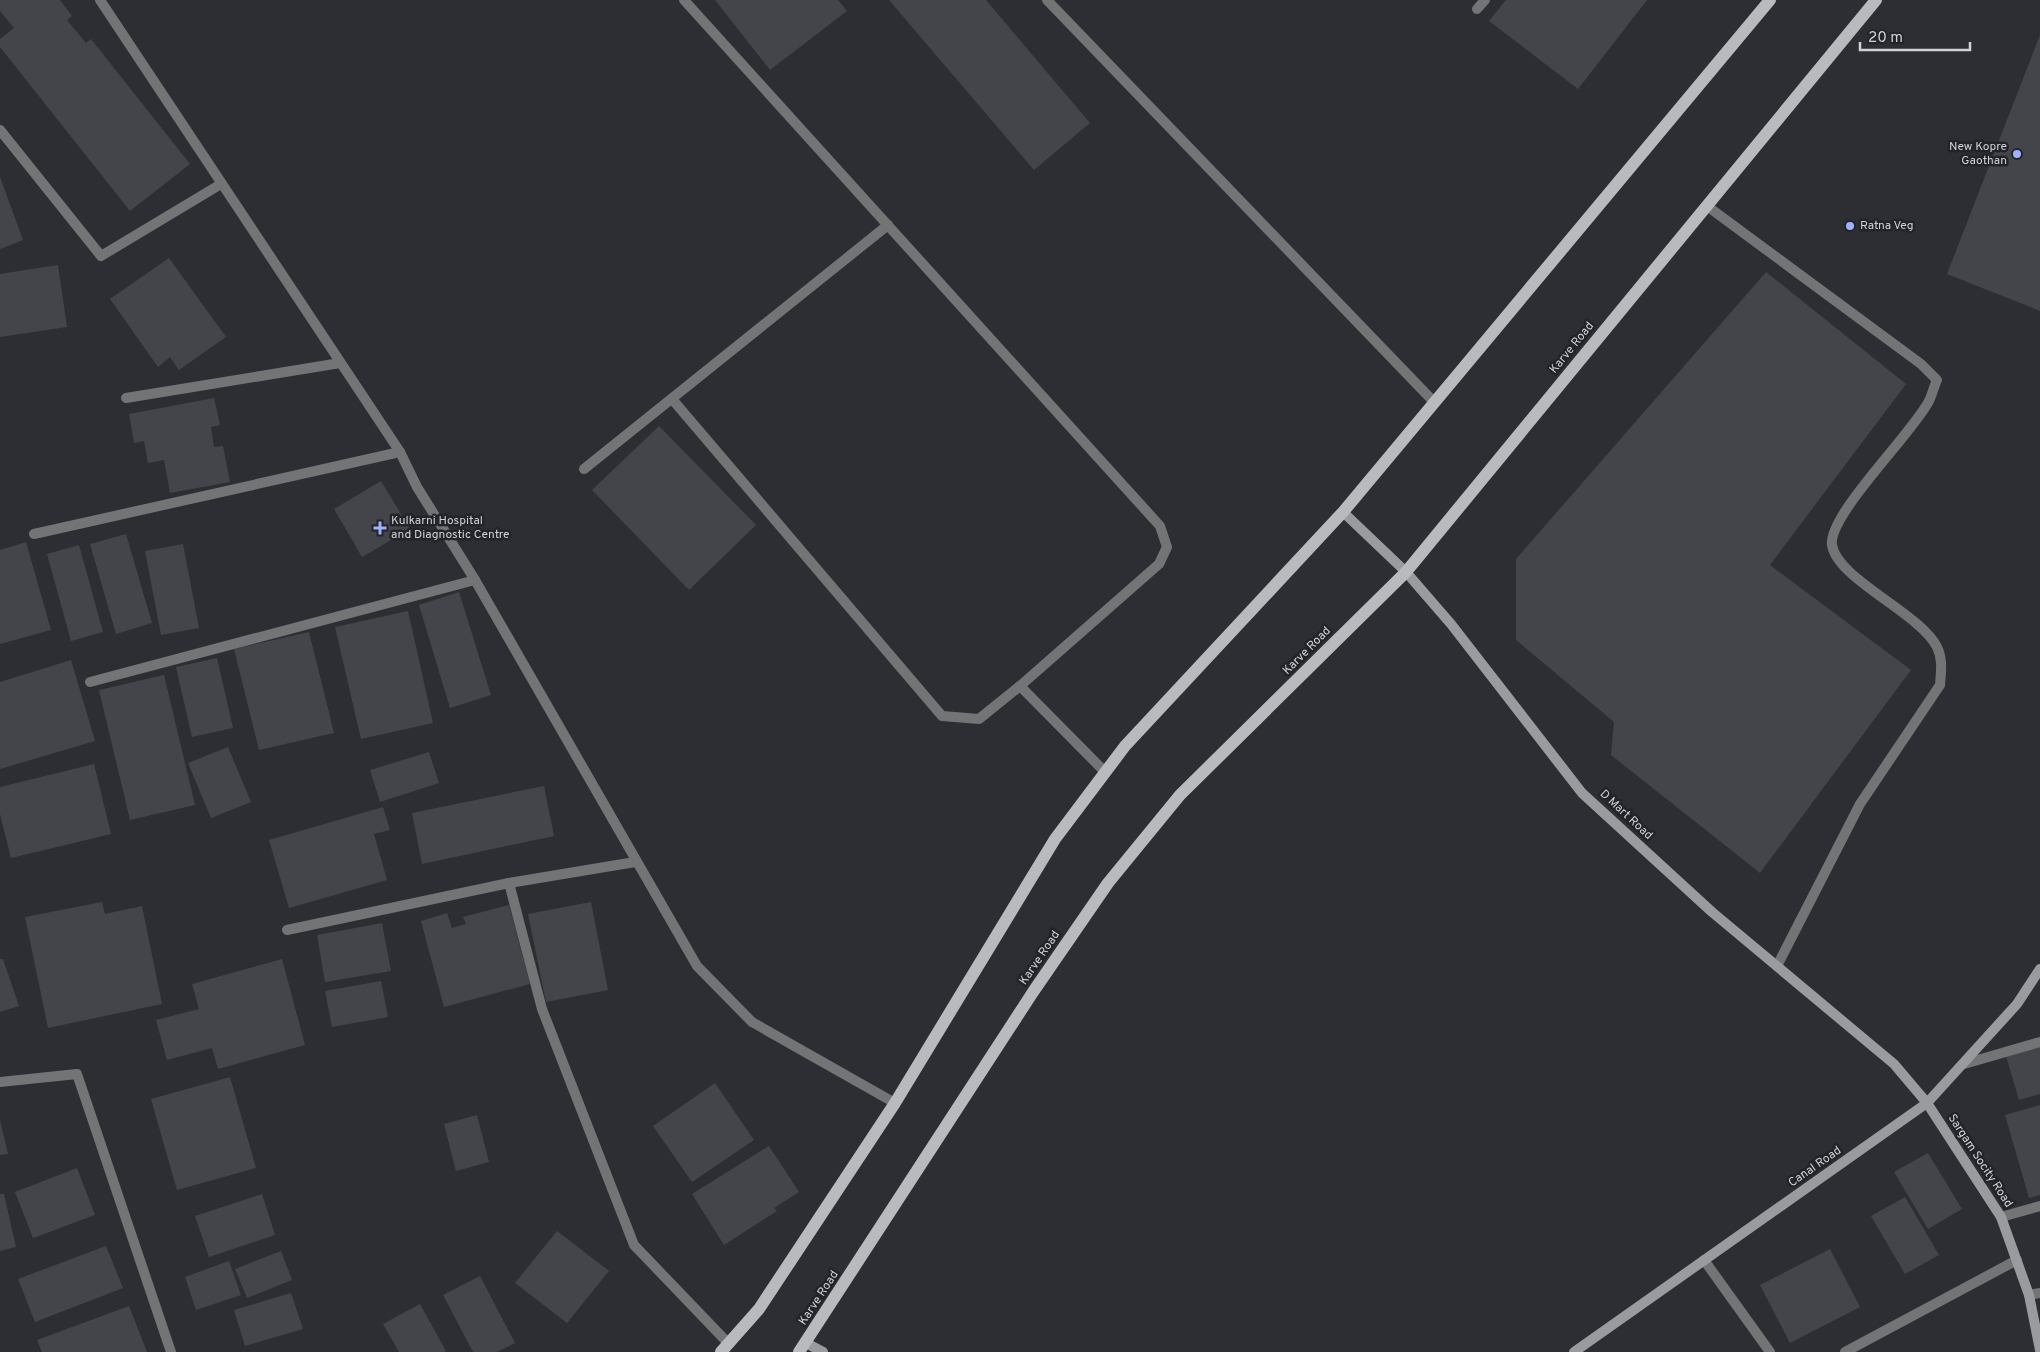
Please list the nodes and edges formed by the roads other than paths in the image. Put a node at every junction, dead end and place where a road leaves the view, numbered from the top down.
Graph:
1 (100, 0) edge
2 (684, 0) edge
3 (1047, 0) edge
4 (1485, 0) edge
5 (1770, 0) edge
6 (1876, 0) edge
7 (1477, 9) dead end
8 (0, 130) edge
9 (221, 184) junction
10 (1707, 206) junction
11 (888, 225) junction
12 (340, 363) junction
13 (126, 398) dead end
14 (672, 399) junction
15 (1434, 402) junction
16 (400, 452) junction
17 (584, 470) dead end
18 (1343, 512) junction
19 (34, 534) dead end
20 (1406, 572) junction
21 (476, 580) junction
22 (90, 682) dead end
23 (1020, 686) junction
24 (1105, 772) junction
25 (636, 862) junction
26 (509, 883) junction
27 (287, 930) dead end
28 (1777, 966) junction
29 (2040, 970) edge
30 (2040, 1042) edge
31 (1964, 1064) junction
32 (0, 1082) edge
33 (895, 1103) junction
34 (1927, 1103) junction
35 (2040, 1206) edge
36 (2001, 1217) junction
37 (1704, 1260) junction
38 (2017, 1260) junction
39 (2040, 1294) edge
40 (2029, 1295) junction
41 (724, 1348) edge
42 (803, 1348) edge
43 (2040, 1350) edge
44 (171, 1352) edge
45 (823, 1352) edge
46 (1574, 1352) edge
47 (1770, 1352) edge
48 (1845, 1352) edge

1 - 9 street
2 - 11 street
3 - 15 street
4 - 7 street
5 - 15 main road
6 - 10 main road, Karve Road
8 - 9 street
9 - 12 street
10 - 20 main road, Karve Road
10 - 28 street
11 - 14 street
11 - 23 street
12 - 13 street
12 - 16 street
14 - 17 street
14 - 23 street
15 - 18 main road
16 - 19 street
16 - 21 street
18 - 20 street, D Mart Road
18 - 24 main road
20 - 28 street, D Mart Road
20 - 42 main road, Karve Road
21 - 22 street
21 - 25 street
23 - 24 street
24 - 33 main road
25 - 26 street
25 - 33 street
26 - 27 street
26 - 41 street
28 - 34 street, D Mart Road
29 - 31 street, Canal Road
30 - 31 street
31 - 34 street, Canal Road
32 - 44 street
33 - 41 main road
34 - 36 street, Sargam Socity Road
34 - 37 street, Canal Road
35 - 36 street
36 - 38 street, Sargam Socity Road
37 - 46 street, Canal Road
37 - 47 street
38 - 40 street, Sargam Socity Road
38 - 48 street
39 - 40 street
40 - 43 street, Sargam Socity Road
42 - 45 street

